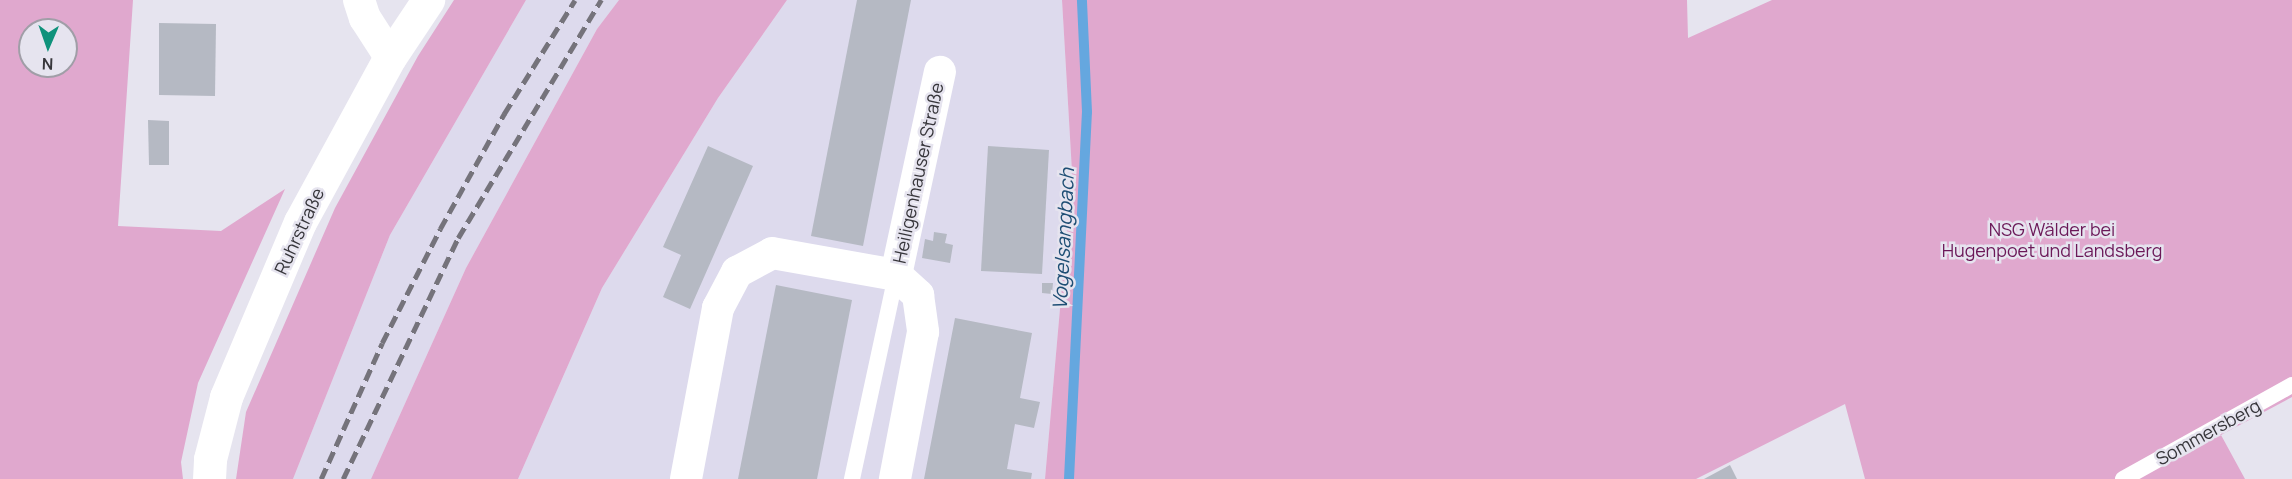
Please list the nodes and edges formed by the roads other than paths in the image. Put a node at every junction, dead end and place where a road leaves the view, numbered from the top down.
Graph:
1 (359, 0) edge
2 (428, 0) edge
3 (390, 57) junction
4 (940, 72) dead end
5 (896, 275) junction
6 (2292, 385) edge
7 (208, 479) edge
8 (686, 479) edge
9 (852, 479) edge
10 (895, 479) edge
11 (2123, 479) edge

1 - 3 street
2 - 3 main road, Ruhrstraße
3 - 7 main road, Ruhrstraße
4 - 5 street, Heiligenhauser Straße
5 - 8 street, Heiligenhauser Straße
5 - 9 lane
5 - 10 street, Heiligenhauser Straße
6 - 11 lane, Sommersberg

